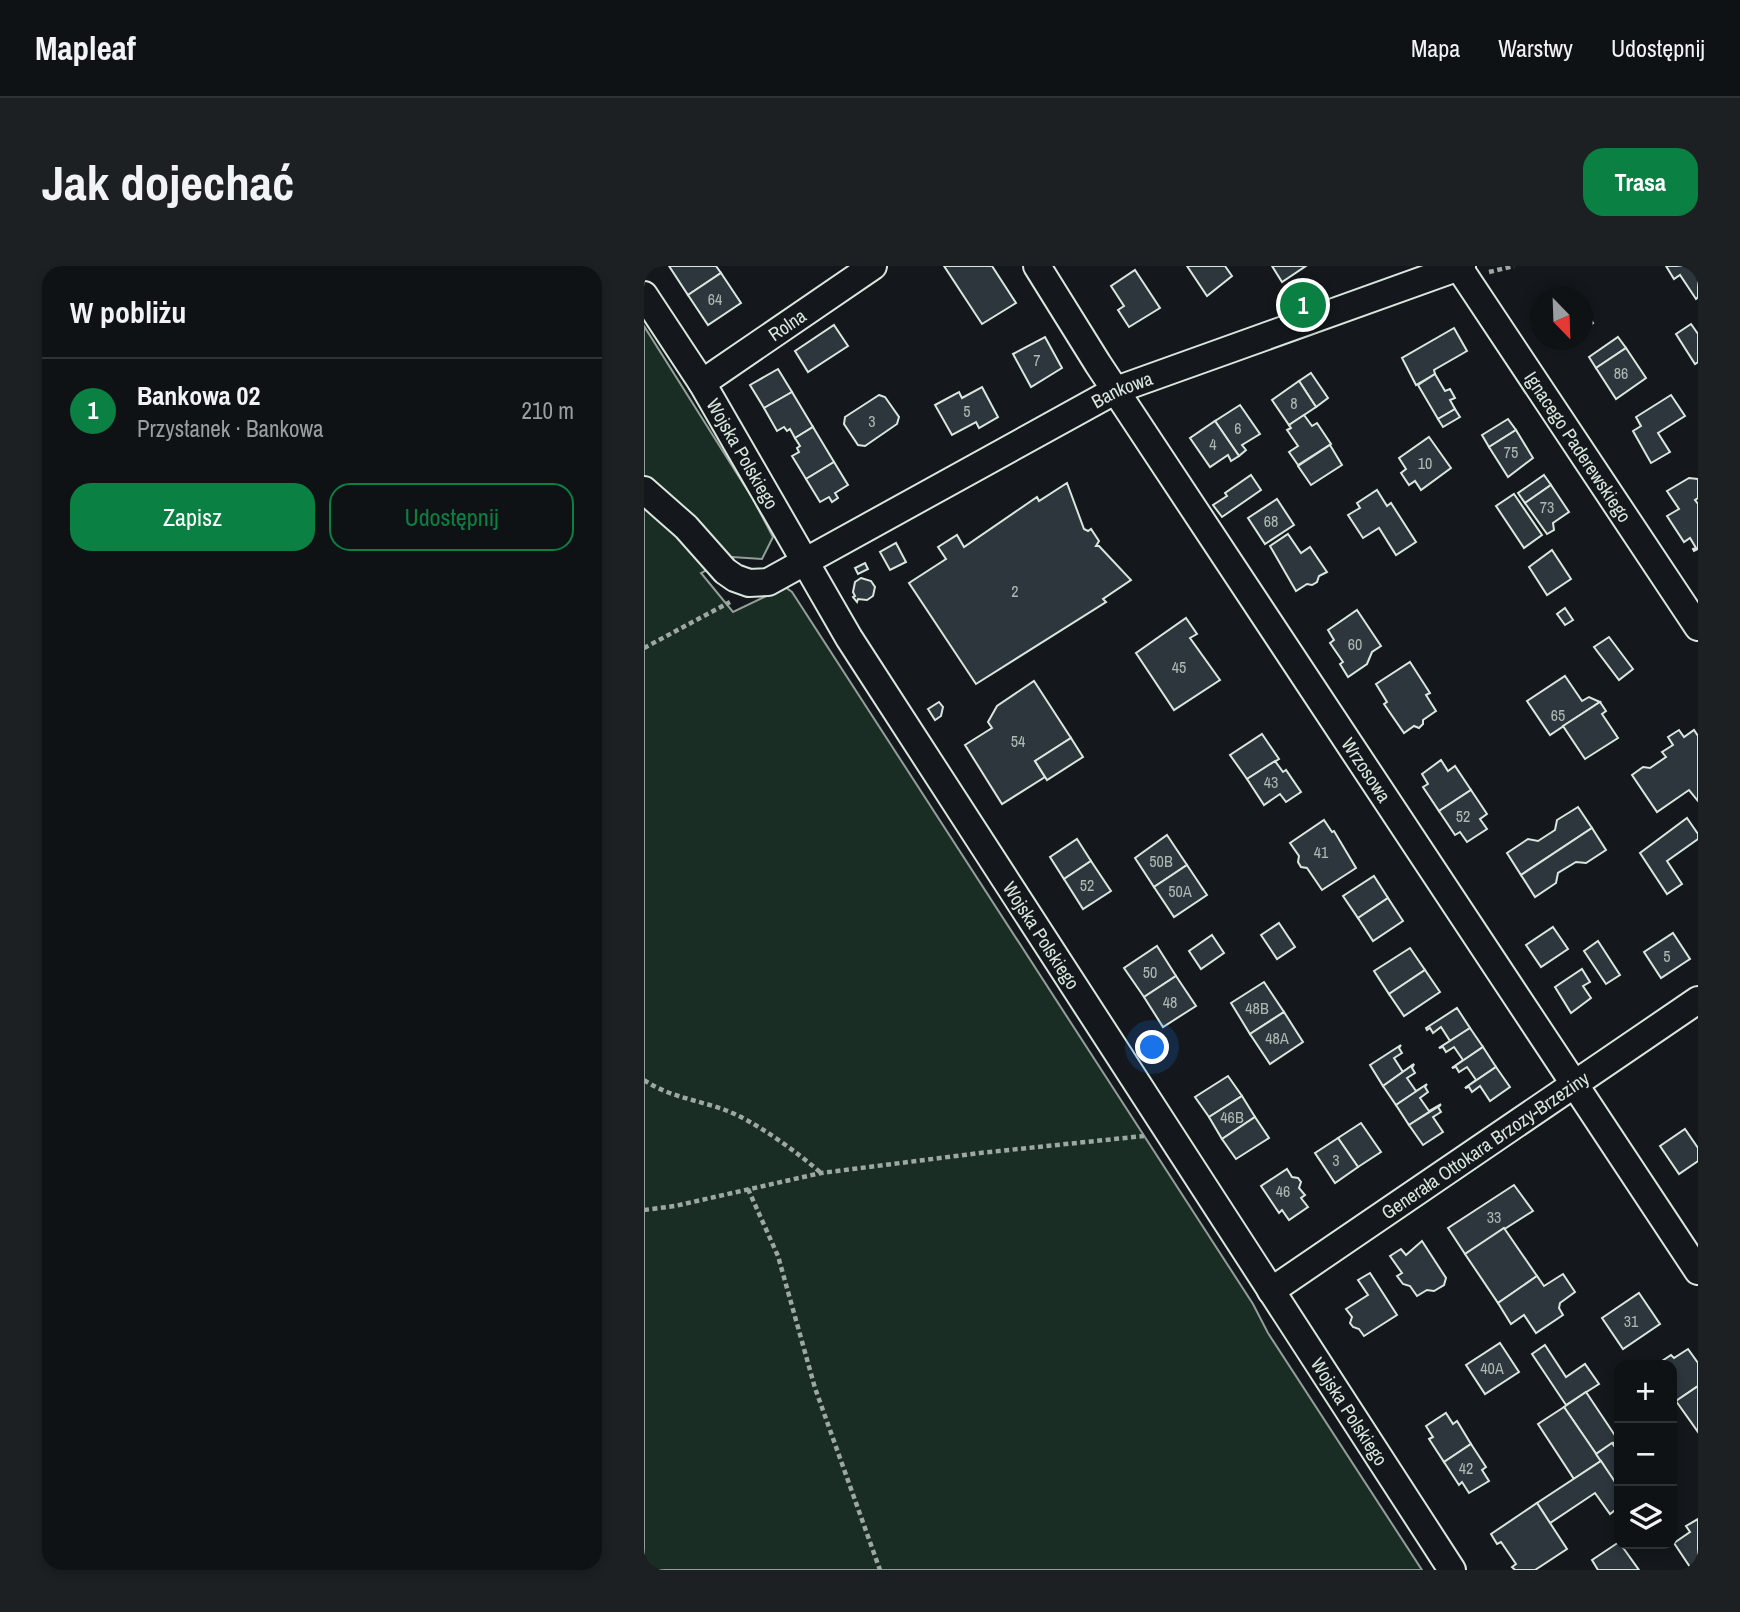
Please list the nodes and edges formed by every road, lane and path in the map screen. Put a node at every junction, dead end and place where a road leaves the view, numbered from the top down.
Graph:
1 (873, 266) edge
2 (1037, 266) edge
3 (1459, 266) edge
4 (1514, 266) edge
5 (1507, 269) dead end
6 (644, 295) edge
7 (702, 383) junction
8 (1116, 390) junction
9 (644, 490) edge
10 (804, 563) junction
11 (734, 600) dead end
12 (1698, 627) edge
13 (644, 648) edge
14 (1698, 1000) edge
15 (644, 1080) edge
16 (1574, 1085) junction
17 (1144, 1136) dead end
18 (821, 1173) junction
19 (748, 1189) junction
20 (644, 1210) edge
21 (1698, 1271) edge
22 (1271, 1291) junction
23 (880, 1570) edge
24 (1452, 1570) edge

1 - 7 street, Rolna
2 - 8 street, Wrzosowa
3 - 8 street, Bankowa
3 - 12 street, Ignacego Paderewskiego
4 - 5 path
6 - 7 street, Wojska Polskiego
7 - 10 street, Wojska Polskiego
8 - 10 street, Bankowa
8 - 16 street, Wrzosowa
9 - 10 street, Bankowa
10 - 22 street, Wojska Polskiego
11 - 13 path
14 - 16 street, Generała Ottokara Brzozy-Brzeziny
15 - 18 path
16 - 21 street, Wrzosowa
16 - 22 street, Generała Ottokara Brzozy-Brzeziny
17 - 18 path
18 - 19 path
19 - 20 path
19 - 23 path
22 - 24 street, Wojska Polskiego

